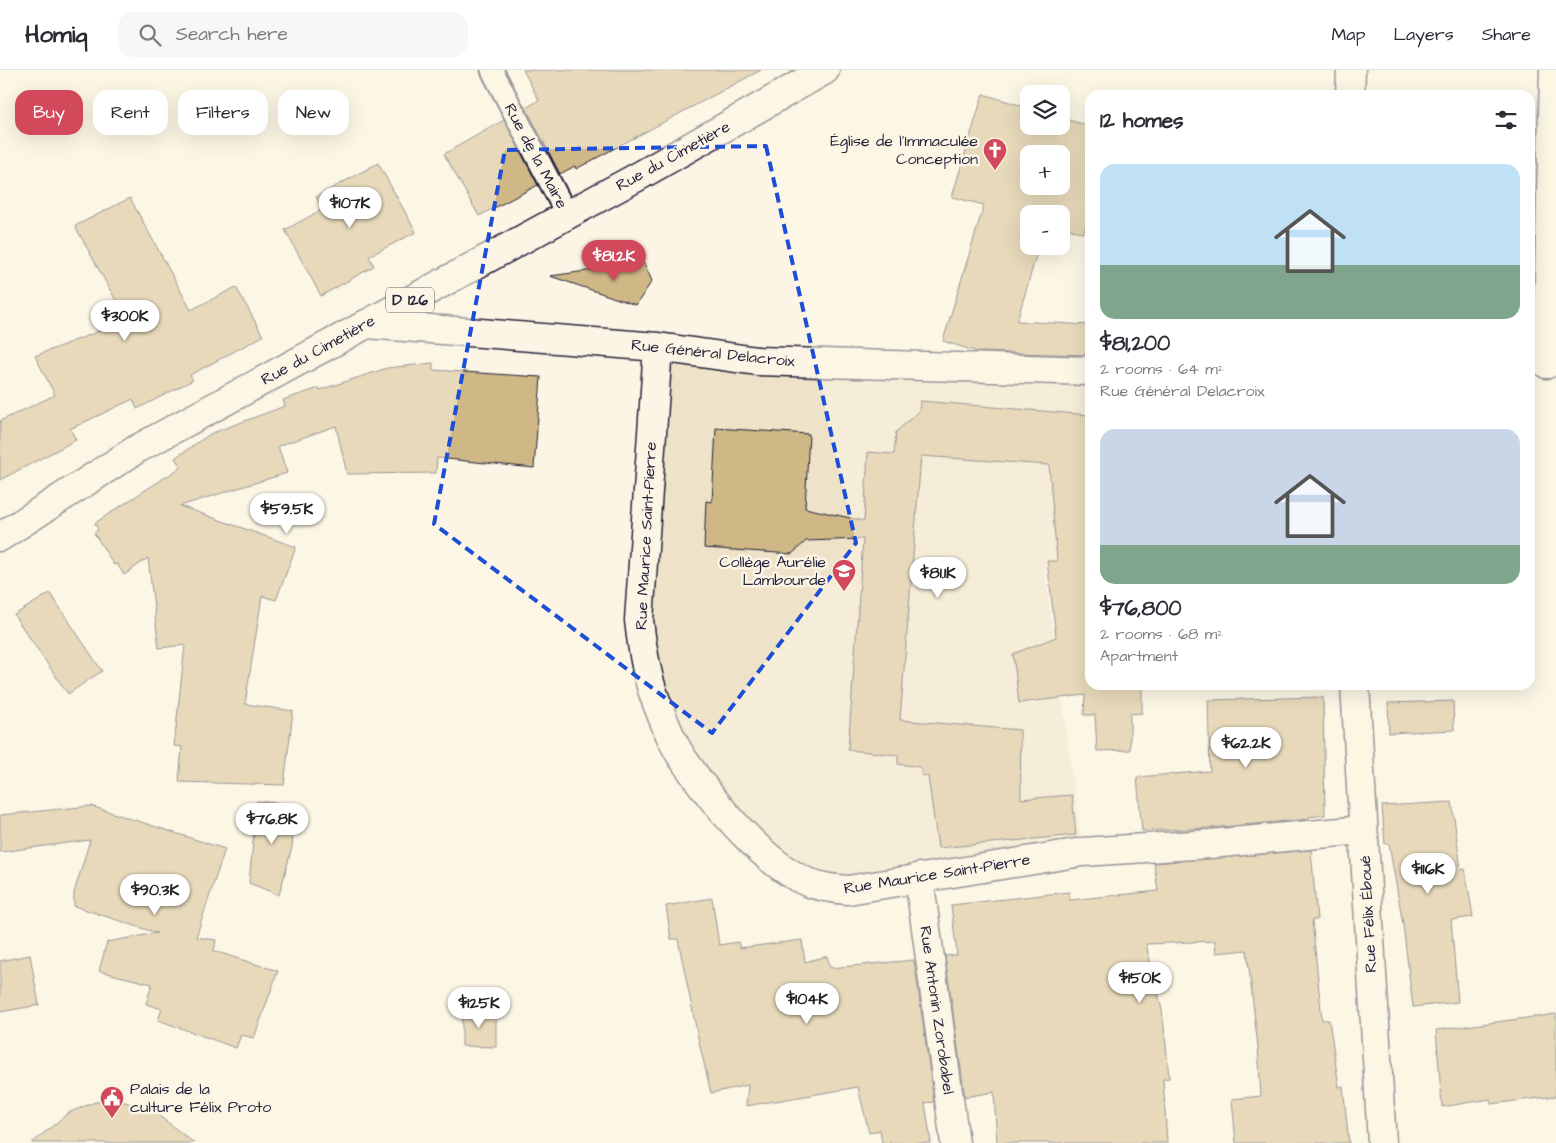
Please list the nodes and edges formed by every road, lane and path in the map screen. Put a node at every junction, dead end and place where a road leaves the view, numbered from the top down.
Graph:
1 (492, 70) edge
2 (825, 70) edge
3 (1351, 70) edge
4 (1554, 70) edge
5 (1350, 90) edge
6 (1547, 100) edge
7 (567, 215) junction
8 (366, 324) junction
9 (658, 347) junction
10 (1544, 364) edge
11 (1085, 371) edge
12 (0, 537) edge
13 (1356, 690) edge
14 (1362, 830) junction
15 (919, 877) junction
16 (955, 1143) edge
17 (1382, 1143) edge

1 - 7 lane, Rue de la Maire
2 - 7 street, Rue du Cimetière / D 126
3 - 5 street
4 - 6 street
6 - 10 street
7 - 8 street, Rue du Cimetière / D 126
8 - 9 street, Rue Général Delacroix
8 - 12 street, Rue du Cimetière / D 126
9 - 11 street, Rue Général Delacroix
9 - 15 street, Rue Maurice Saint-Pierre
13 - 14 street, Rue Félix Éboué
14 - 15 street, Rue Maurice Saint-Pierre
14 - 17 street, Rue Félix Éboué
15 - 16 street, Rue Antonin Zorobabel

